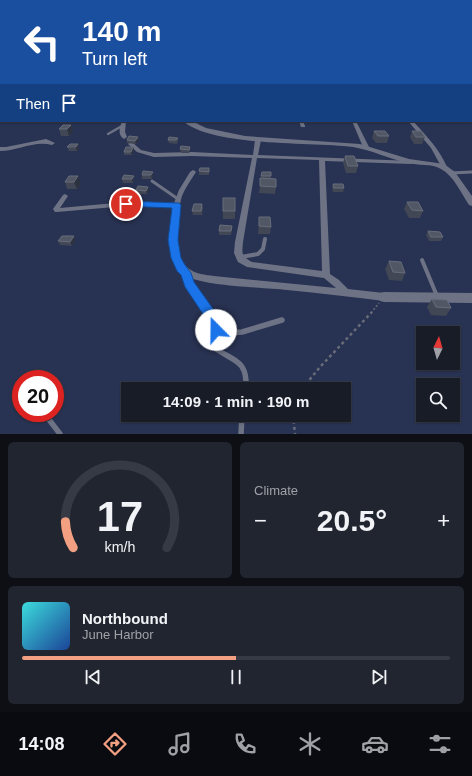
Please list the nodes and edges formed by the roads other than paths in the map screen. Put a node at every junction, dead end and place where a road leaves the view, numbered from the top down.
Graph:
1 (188, 122) edge
2 (354, 122) edge
3 (411, 122) edge
4 (124, 123) edge
5 (108, 134) dead end
6 (124, 137) dead end
7 (258, 140) junction
8 (52, 143) dead end
9 (131, 144) edge
10 (366, 147) junction
11 (0, 149) edge
12 (255, 156) junction
13 (322, 159) junction
14 (414, 162) junction
15 (447, 170) junction
16 (193, 172) dead end
17 (472, 172) edge
18 (152, 181) dead end
19 (66, 196) dead end
20 (177, 202) junction
21 (472, 203) edge
22 (265, 239) dead end
23 (240, 257) junction
24 (422, 260) dead end
25 (186, 273) junction
26 (326, 275) junction
27 (345, 292) junction
28 (384, 297) joint
29 (437, 297) junction
30 (472, 298) edge
31 (282, 320) dead end
32 (213, 334) junction
33 (247, 382) edge
34 (51, 422) edge
35 (242, 422) edge
36 (60, 434) edge
37 (241, 434) edge

1 - 7 street
2 - 10 street
3 - 15 street
4 - 5 lane
4 - 6 street
7 - 10 street
7 - 12 street
8 - 11 street
9 - 12 street
10 - 14 street
12 - 13 street
12 - 23 street
13 - 14 street
13 - 26 street
14 - 15 street
15 - 17 lane
15 - 21 street
16 - 20 street
18 - 20 lane
19 - 20 street
20 - 25 street
22 - 23 lane
23 - 26 street
24 - 29 lane
25 - 27 street
25 - 32 lane
26 - 27 street
27 - 28 street
28 - 29 street
29 - 30 street
31 - 32 lane
32 - 33 lane
34 - 36 lane
35 - 37 lane

